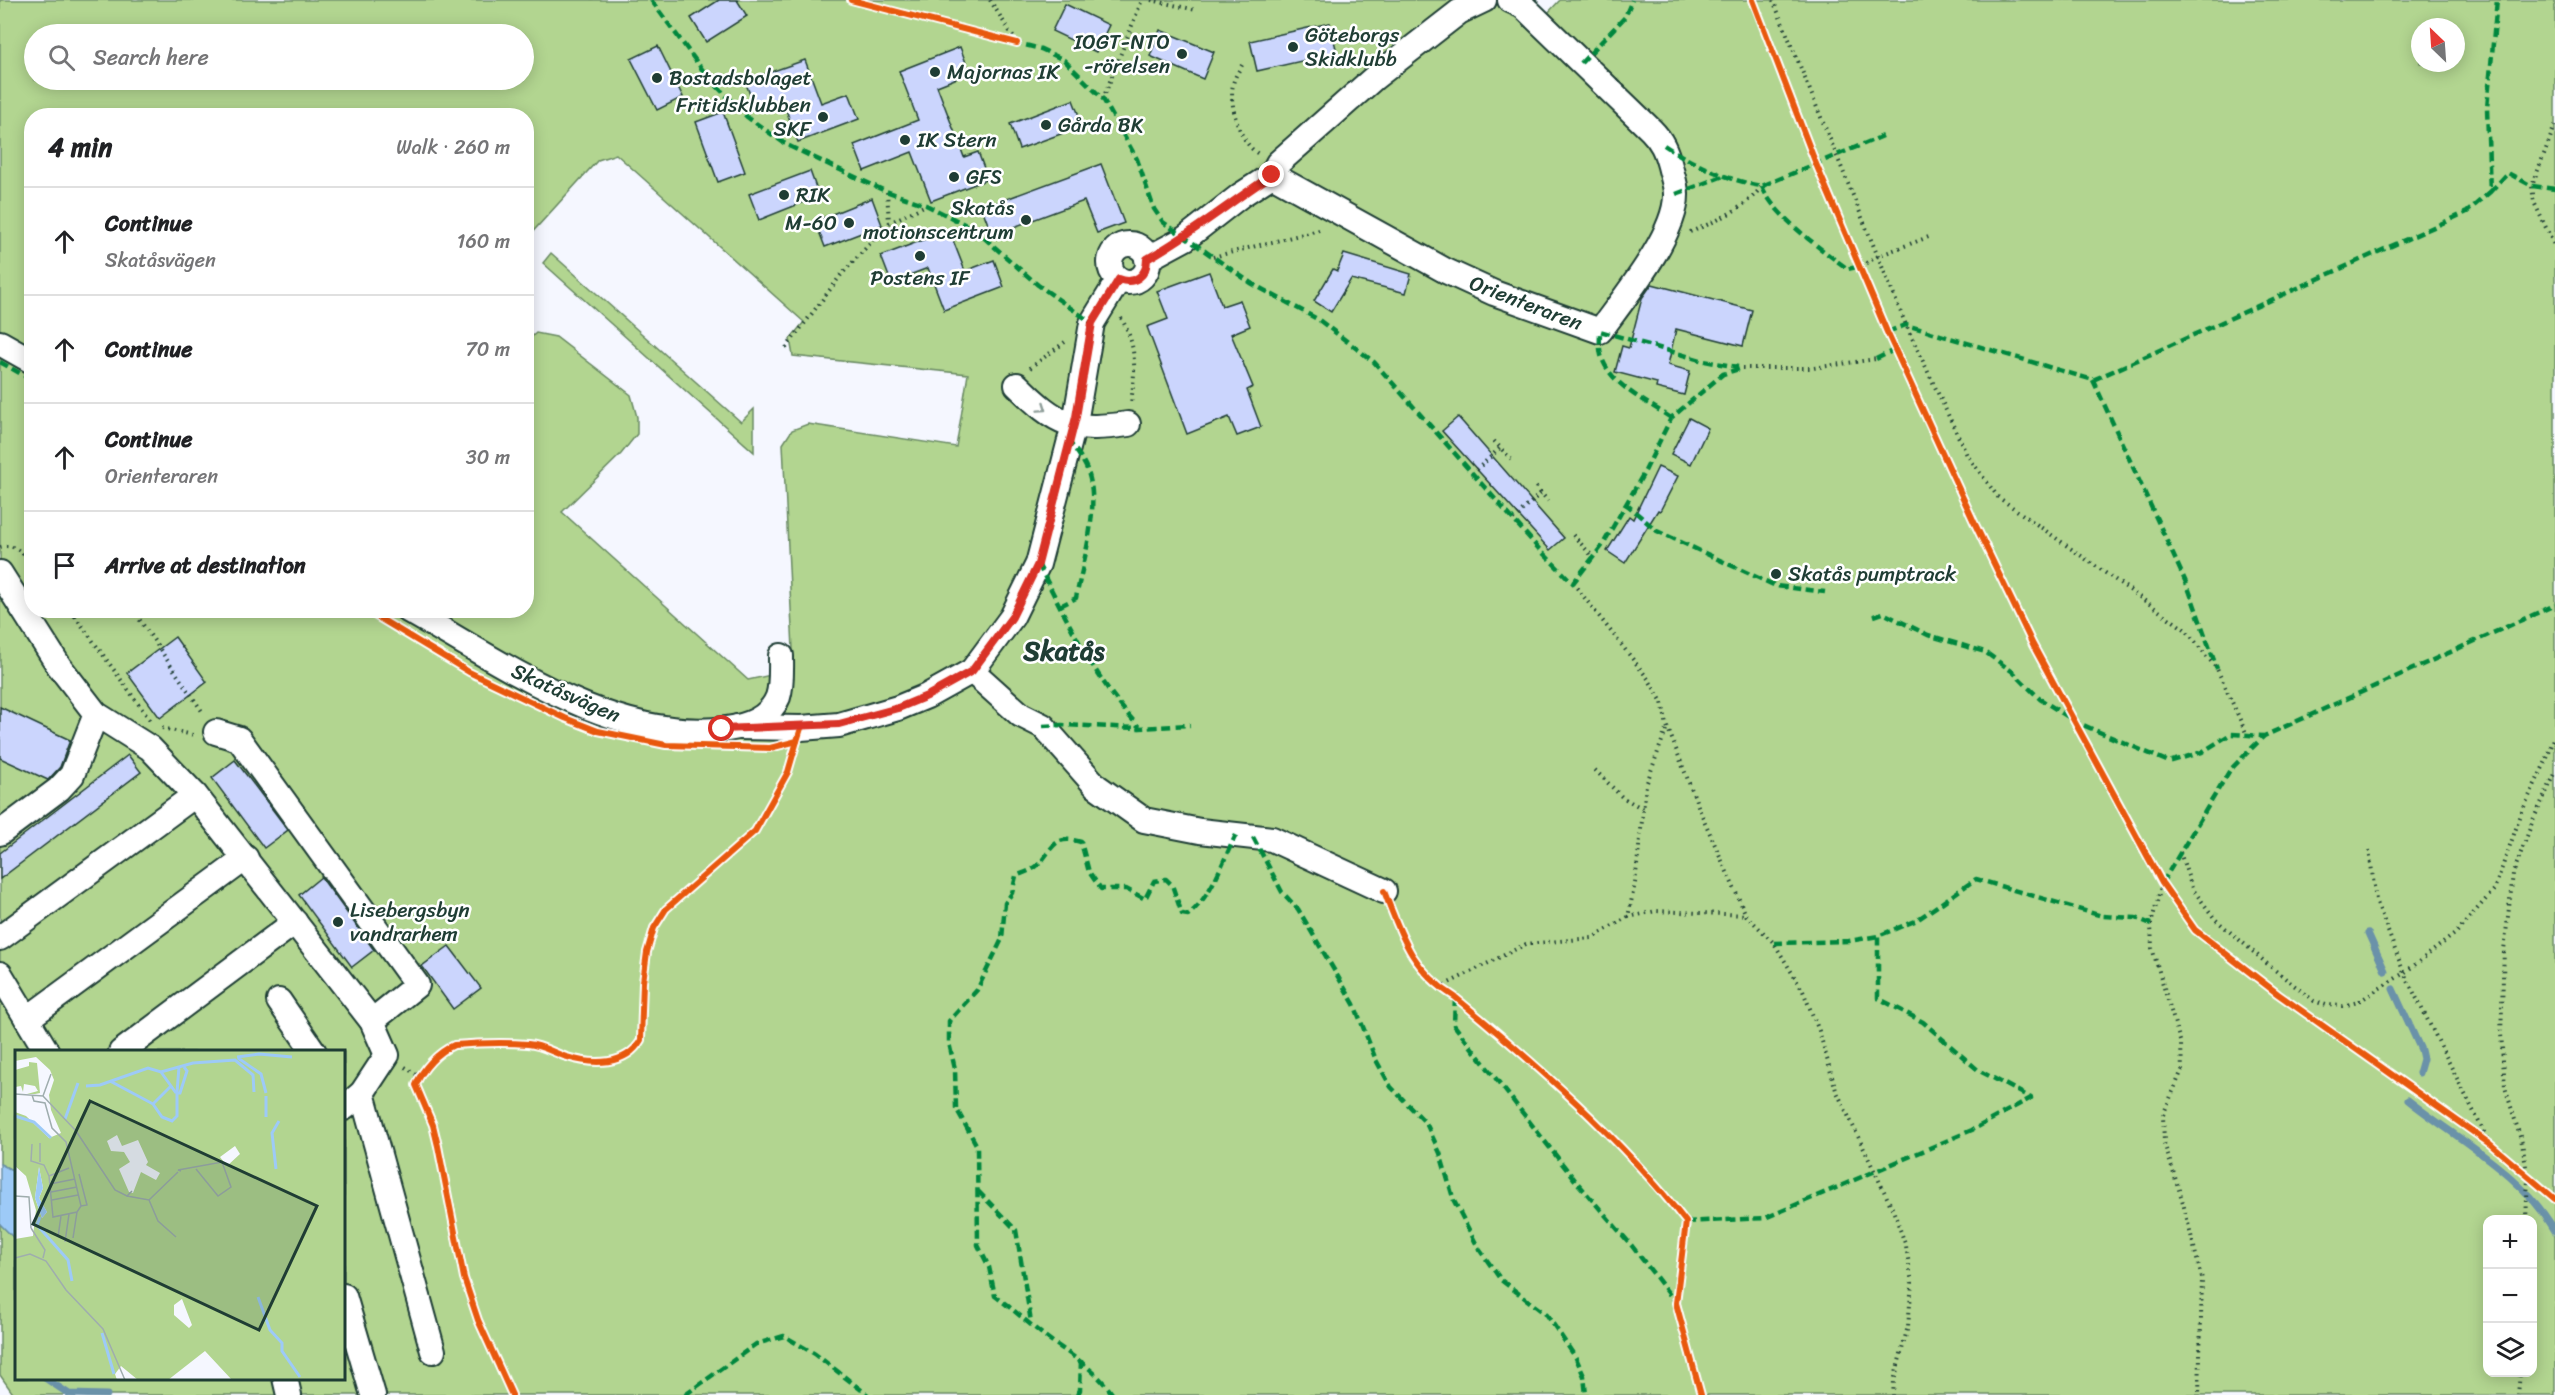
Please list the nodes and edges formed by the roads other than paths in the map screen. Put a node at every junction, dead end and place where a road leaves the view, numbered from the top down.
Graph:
1 (1484, 0) edge
2 (1510, 0) edge
3 (1275, 169) junction
4 (0, 343) edge
5 (24, 356) edge
6 (1017, 385) dead end
7 (1128, 424) dead end
8 (1073, 426) junction
9 (0, 573) edge
10 (24, 611) edge
11 (28, 618) edge
12 (422, 618) edge
13 (781, 656) dead end
14 (972, 671) junction
15 (96, 714) junction
16 (738, 727) junction
17 (216, 732) road end
18 (195, 795) junction
19 (0, 833) edge
20 (246, 858) junction
21 (1384, 891) dead end
22 (295, 922) junction
23 (0, 938) edge
24 (0, 974) edge
25 (279, 1001) dead end
26 (27, 1019) junction
27 (372, 1021) junction
28 (46, 1050) edge
29 (124, 1050) edge
30 (313, 1050) edge
31 (350, 1100) edge
32 (345, 1299) edge
33 (433, 1351) dead end
34 (285, 1380) edge
35 (289, 1395) edge
36 (373, 1395) edge

1 - 3 street
2 - 3 street, Orienteraren
3 - 8 street, Skatåsvägen
4 - 5 street
6 -> 8 street
7 - 8 street
8 - 14 street, Skatåsvägen
9 - 10 street
11 - 15 street
12 - 16 street, Skatåsvägen
13 - 16 street, Skatåsvägen
14 - 16 street, Skatåsvägen
14 - 21 street
15 - 18 street
15 - 19 street
17 - 27 street
18 - 20 street
18 - 23 street
20 - 22 street
20 - 26 street
22 - 27 street
22 - 29 street
24 - 26 street
25 - 30 street
26 - 28 street
27 - 31 street
31 - 33 street
32 - 36 street
34 - 35 street

